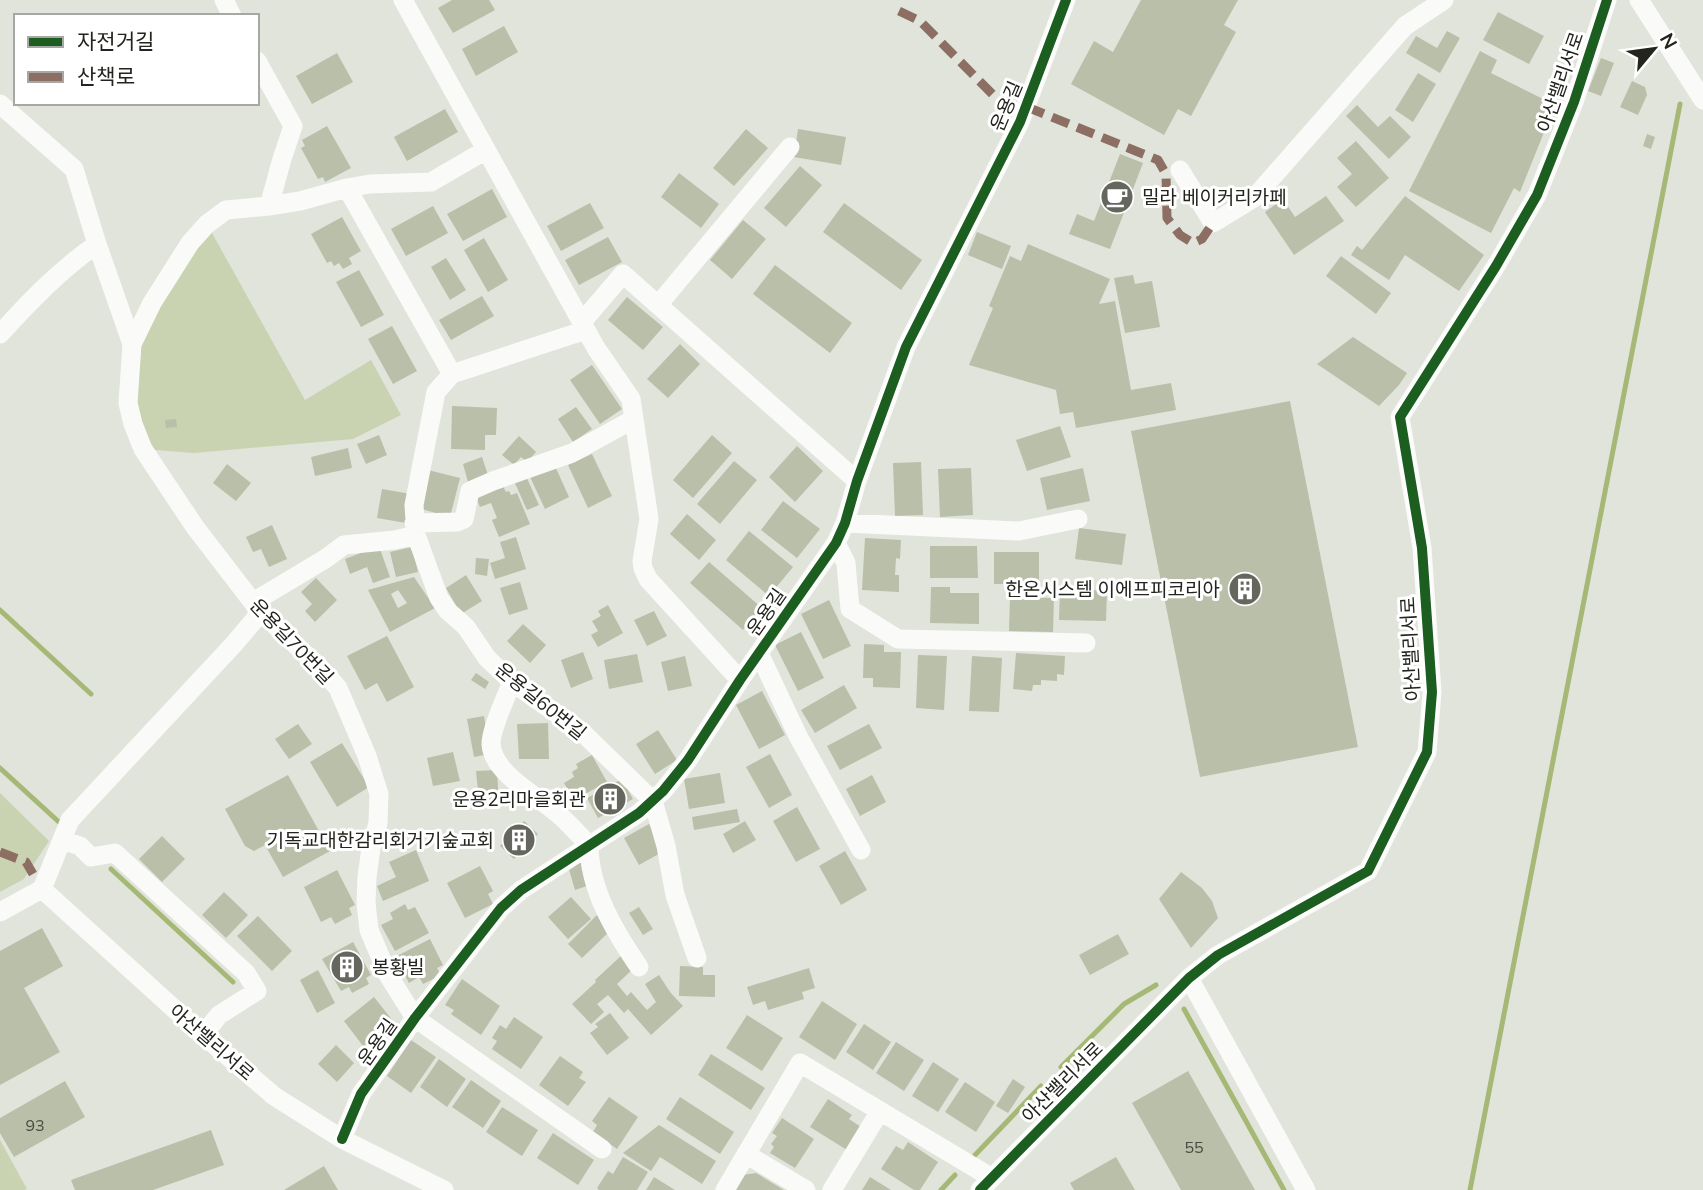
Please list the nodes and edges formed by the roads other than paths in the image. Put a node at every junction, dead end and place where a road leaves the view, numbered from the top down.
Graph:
1 (1066, 0) edge
2 (1444, 0) edge
3 (1606, 0) edge
4 (1639, 0) edge
5 (405, 1) edge
6 (259, 65) edge
7 (1687, 74) junction
8 (1703, 100) edge
9 (0, 104) edge
10 (1703, 119) edge
11 (790, 147) dead end
12 (486, 150) junction
13 (1180, 170) dead end
14 (347, 188) junction
15 (269, 206) junction
16 (97, 244) junction
17 (659, 305) junction
18 (584, 326) junction
19 (0, 334) edge
20 (132, 344) junction
21 (452, 374) junction
22 (634, 419) junction
23 (857, 481) junction
24 (1078, 519) dead end
25 (845, 523) junction
26 (415, 529) junction
27 (836, 543) junction
28 (258, 609) junction
29 (1086, 643) dead end
30 (759, 653) junction
31 (740, 680) junction
32 (512, 682) junction
33 (653, 801) junction
34 (62, 840) junction
35 (589, 845) junction
36 (861, 850) dead end
37 (42, 889) junction
38 (0, 912) edge
39 (697, 958) dead end
40 (639, 967) dead end
41 (1189, 978) junction
42 (415, 1018) junction
43 (203, 1035) junction
44 (880, 1111) junction
45 (342, 1139) junction
46 (602, 1149) dead end
47 (746, 1154) junction
48 (986, 1184) edge
49 (444, 1190) edge
50 (725, 1190) edge
51 (806, 1190) edge
52 (832, 1190) edge
53 (1306, 1190) edge

1 - 23 street, 운용길
2 - 13 street
3 - 41 street, 아산밸리서로
4 - 7 street
5 - 12 street
6 - 15 street
7 - 8 street
7 - 10 street
9 - 16 street
11 - 17 street
12 - 14 street
12 - 18 street
14 - 15 street
14 - 21 street
15 - 20 street
16 - 19 street
16 - 20 street
17 - 18 street
17 - 23 street
18 - 21 street
18 - 22 street
20 - 28 street, 운용길70번길
21 - 26 street, 운용길60번길
22 - 26 street
22 - 31 street
23 - 25 street, 운용길
24 - 25 street
25 - 27 street, 운용길
26 - 28 street
26 - 32 street, 운용길60번길
27 - 29 street
27 - 30 street, 운용길
28 - 34 street
28 - 42 street, 운용길70번길
30 - 31 street, 운용길
30 - 36 street
31 - 33 street, 운용길
32 - 33 street, 운용길60번길
32 - 35 street
33 - 35 street, 운용길
33 - 39 street, 운용길60번길
34 - 37 street
34 - 43 street
35 - 40 street
35 - 42 street, 운용길
37 - 38 street
37 - 43 street, 아산밸리서로
41 - 48 street, 아산밸리서로
41 - 53 street
42 - 45 street, 운용길
42 - 46 street, 운용길70번길
43 - 45 street, 아산밸리서로
44 - 47 street
44 - 48 street
44 - 52 street
45 - 49 street, 아산밸리서로
47 - 50 street
47 - 51 street

